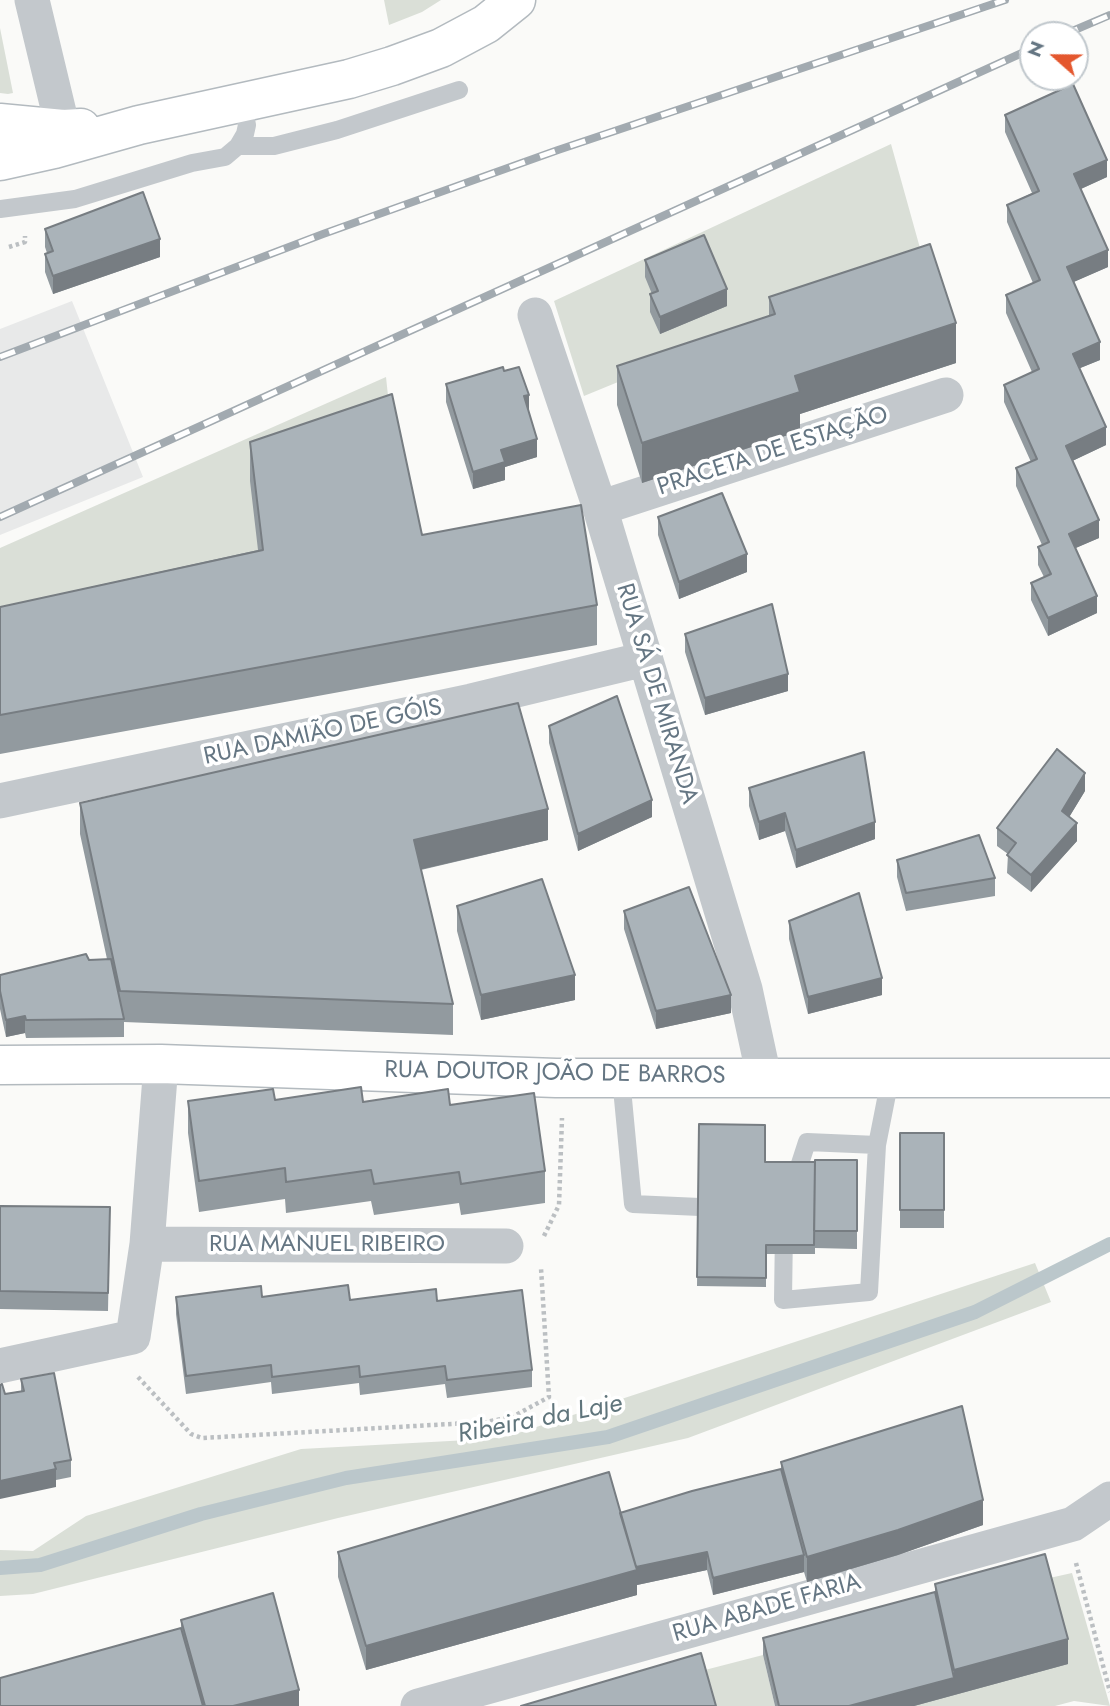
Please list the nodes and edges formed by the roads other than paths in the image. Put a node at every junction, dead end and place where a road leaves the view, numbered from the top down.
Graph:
1 (32, 0) edge
2 (516, 0) edge
3 (459, 90) dead end
4 (242, 102) junction
5 (0, 123) edge
6 (139, 125) junction
7 (63, 129) junction
8 (238, 146) junction
9 (0, 160) edge
10 (0, 209) edge
11 (535, 315) dead end
12 (946, 395) dead end
13 (600, 508) junction
14 (645, 659) junction
15 (0, 801) edge
16 (161, 1064) junction
17 (0, 1065) edge
18 (764, 1077) junction
19 (621, 1078) junction
20 (1110, 1078) edge
21 (890, 1079) junction
22 (877, 1144) junction
23 (743, 1209) edge
24 (147, 1244) junction
25 (523, 1246) road end
26 (0, 1366) edge
27 (1110, 1499) edge
28 (418, 1706) edge

1 - 7 street
2 - 4 street
3 - 8 lane
4 - 6 street
4 - 8 lane
5 - 7 street
6 - 7 street
6 - 9 street
8 - 10 lane
11 - 13 street, RUA SÁ DE MIRANDA
12 - 13 street, PRACETA DE ESTAÇÃO
13 - 14 street, RUA SÁ DE MIRANDA
14 - 15 street, RUA DAMIÃO DE GÓIS
14 - 18 street, RUA SÁ DE MIRANDA
16 - 17 street, RUA DOUTOR JOÃO DE BARROS
16 - 19 street, RUA DOUTOR JOÃO DE BARROS
16 - 24 street
18 - 19 street, RUA DOUTOR JOÃO DE BARROS
18 - 21 street, RUA DOUTOR JOÃO DE BARROS
19 - 23 lane
20 - 21 street, RUA DOUTOR JOÃO DE BARROS
21 - 22 lane
22 - 22 lane
24 - 25 street, RUA MANUEL RIBEIRO
24 - 26 street
27 - 28 street, RUA ABADE FARIA

